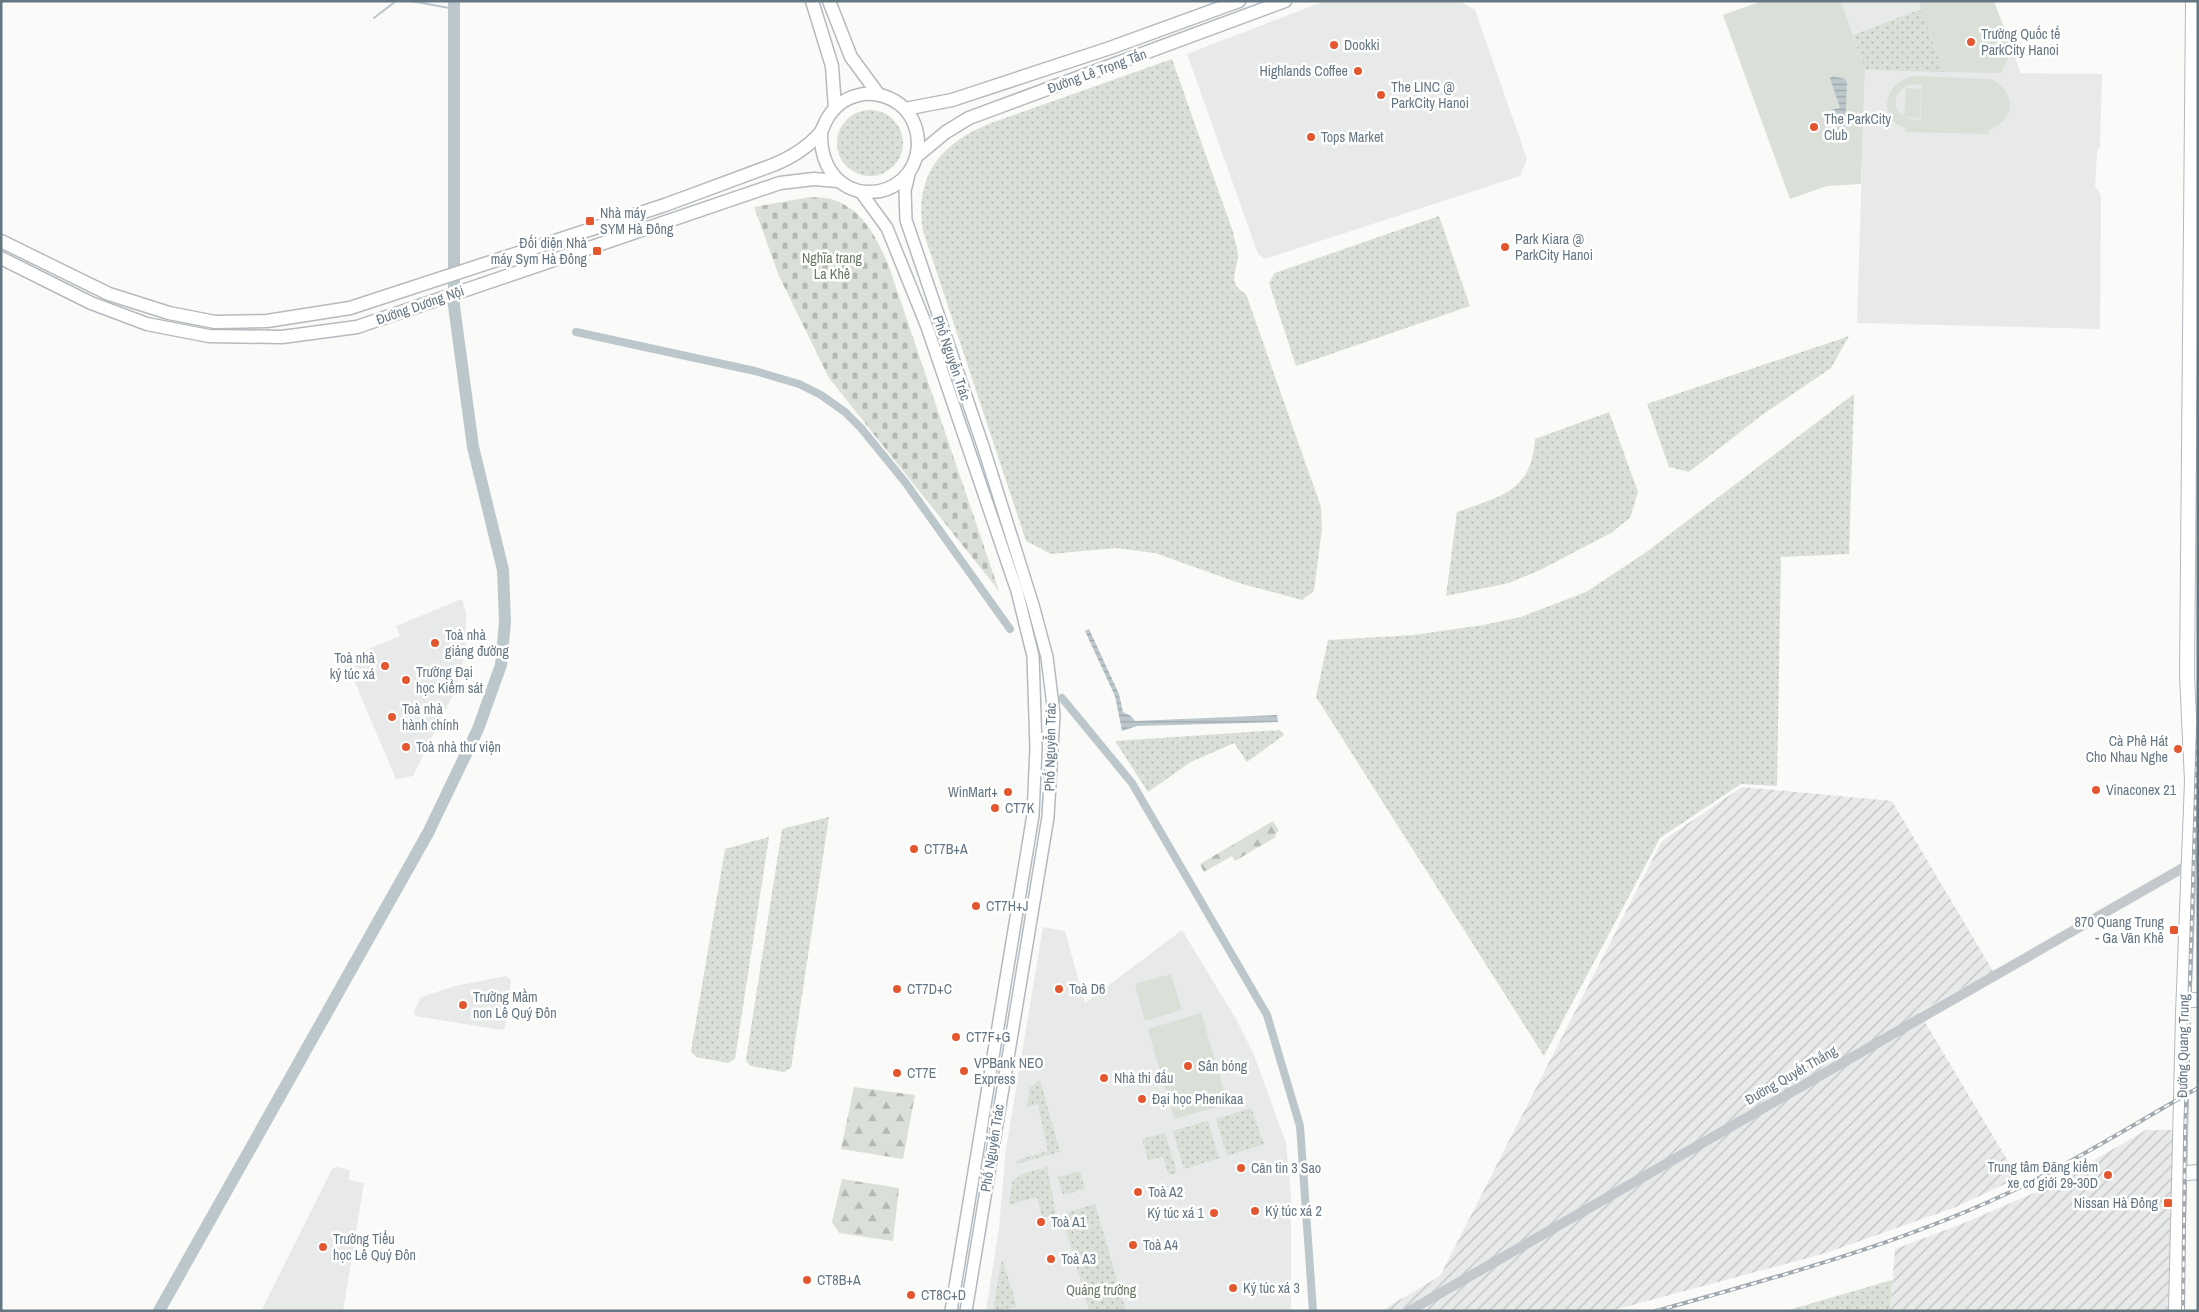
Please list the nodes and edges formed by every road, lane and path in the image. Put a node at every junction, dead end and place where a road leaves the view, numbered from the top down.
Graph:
1 (812, 1) edge
2 (829, 1) edge
3 (1239, 1) edge
4 (1285, 1) edge
5 (2193, 1) edge
6 (879, 95) junction
7 (835, 108) junction
8 (905, 109) junction
9 (821, 132) junction
10 (917, 156) junction
11 (910, 170) junction
12 (838, 180) junction
13 (860, 191) junction
14 (665, 205) junction
15 (670, 219) junction
16 (1, 240) edge
17 (1, 258) edge
18 (38, 260) junction
19 (30, 274) junction
20 (939, 322) junction
21 (927, 327) junction
22 (2193, 722) edge
23 (2198, 766) edge
24 (2195, 776) edge
25 (2194, 837) edge
26 (2188, 865) junction
27 (2184, 1000) junction
28 (2198, 1000) edge
29 (1000, 1018) junction
30 (1013, 1020) junction
31 (2196, 1172) dead end
32 (2179, 1174) junction
33 (951, 1311) edge
34 (966, 1311) edge
35 (1409, 1311) edge
36 (2176, 1311) edge

1 - 7 main road
2 - 6 main road
3 - 8 main road, Đường Lê Trọng Tấn
4 - 10 main road, Đường Lê Trọng Tấn
5 - 22 highway, Đường Quang Trung
6 - 7 main road
6 - 8 main road
7 - 9 main road
8 - 10 main road
9 - 12 main road
9 - 14 main road, Đường Dương Nội
10 - 11 main road
11 - 13 main road
11 - 20 main road, Phố Nguyễn Trác
12 - 13 main road
12 - 15 main road, Đường Dương Nội
13 - 21 main road, Phố Nguyễn Trác
14 - 15 main road
14 - 18 main road, Đường Dương Nội
15 - 19 main road, Đường Dương Nội
16 - 18 main road, Đường Dương Nội
17 - 19 main road, Đường Dương Nội
18 - 19 main road
20 - 21 main road
20 - 30 main road, Phố Nguyễn Trác
21 - 29 main road, Phố Nguyễn Trác
22 - 24 highway, Đường Quang Trung
23 - 24 highway, Đường Quang Trung
24 - 25 highway, Đường Quang Trung
25 - 26 highway, Đường Quang Trung
26 - 27 highway, Đường Quang Trung
26 - 35 street, Đường Quyết Thắng
27 - 28 highway
27 - 32 highway, Đường Quang Trung
29 - 30 main road
29 - 33 main road, Phố Nguyễn Trác
30 - 34 main road, Phố Nguyễn Trác
31 - 32 highway
32 - 36 highway, Đường Quang Trung

